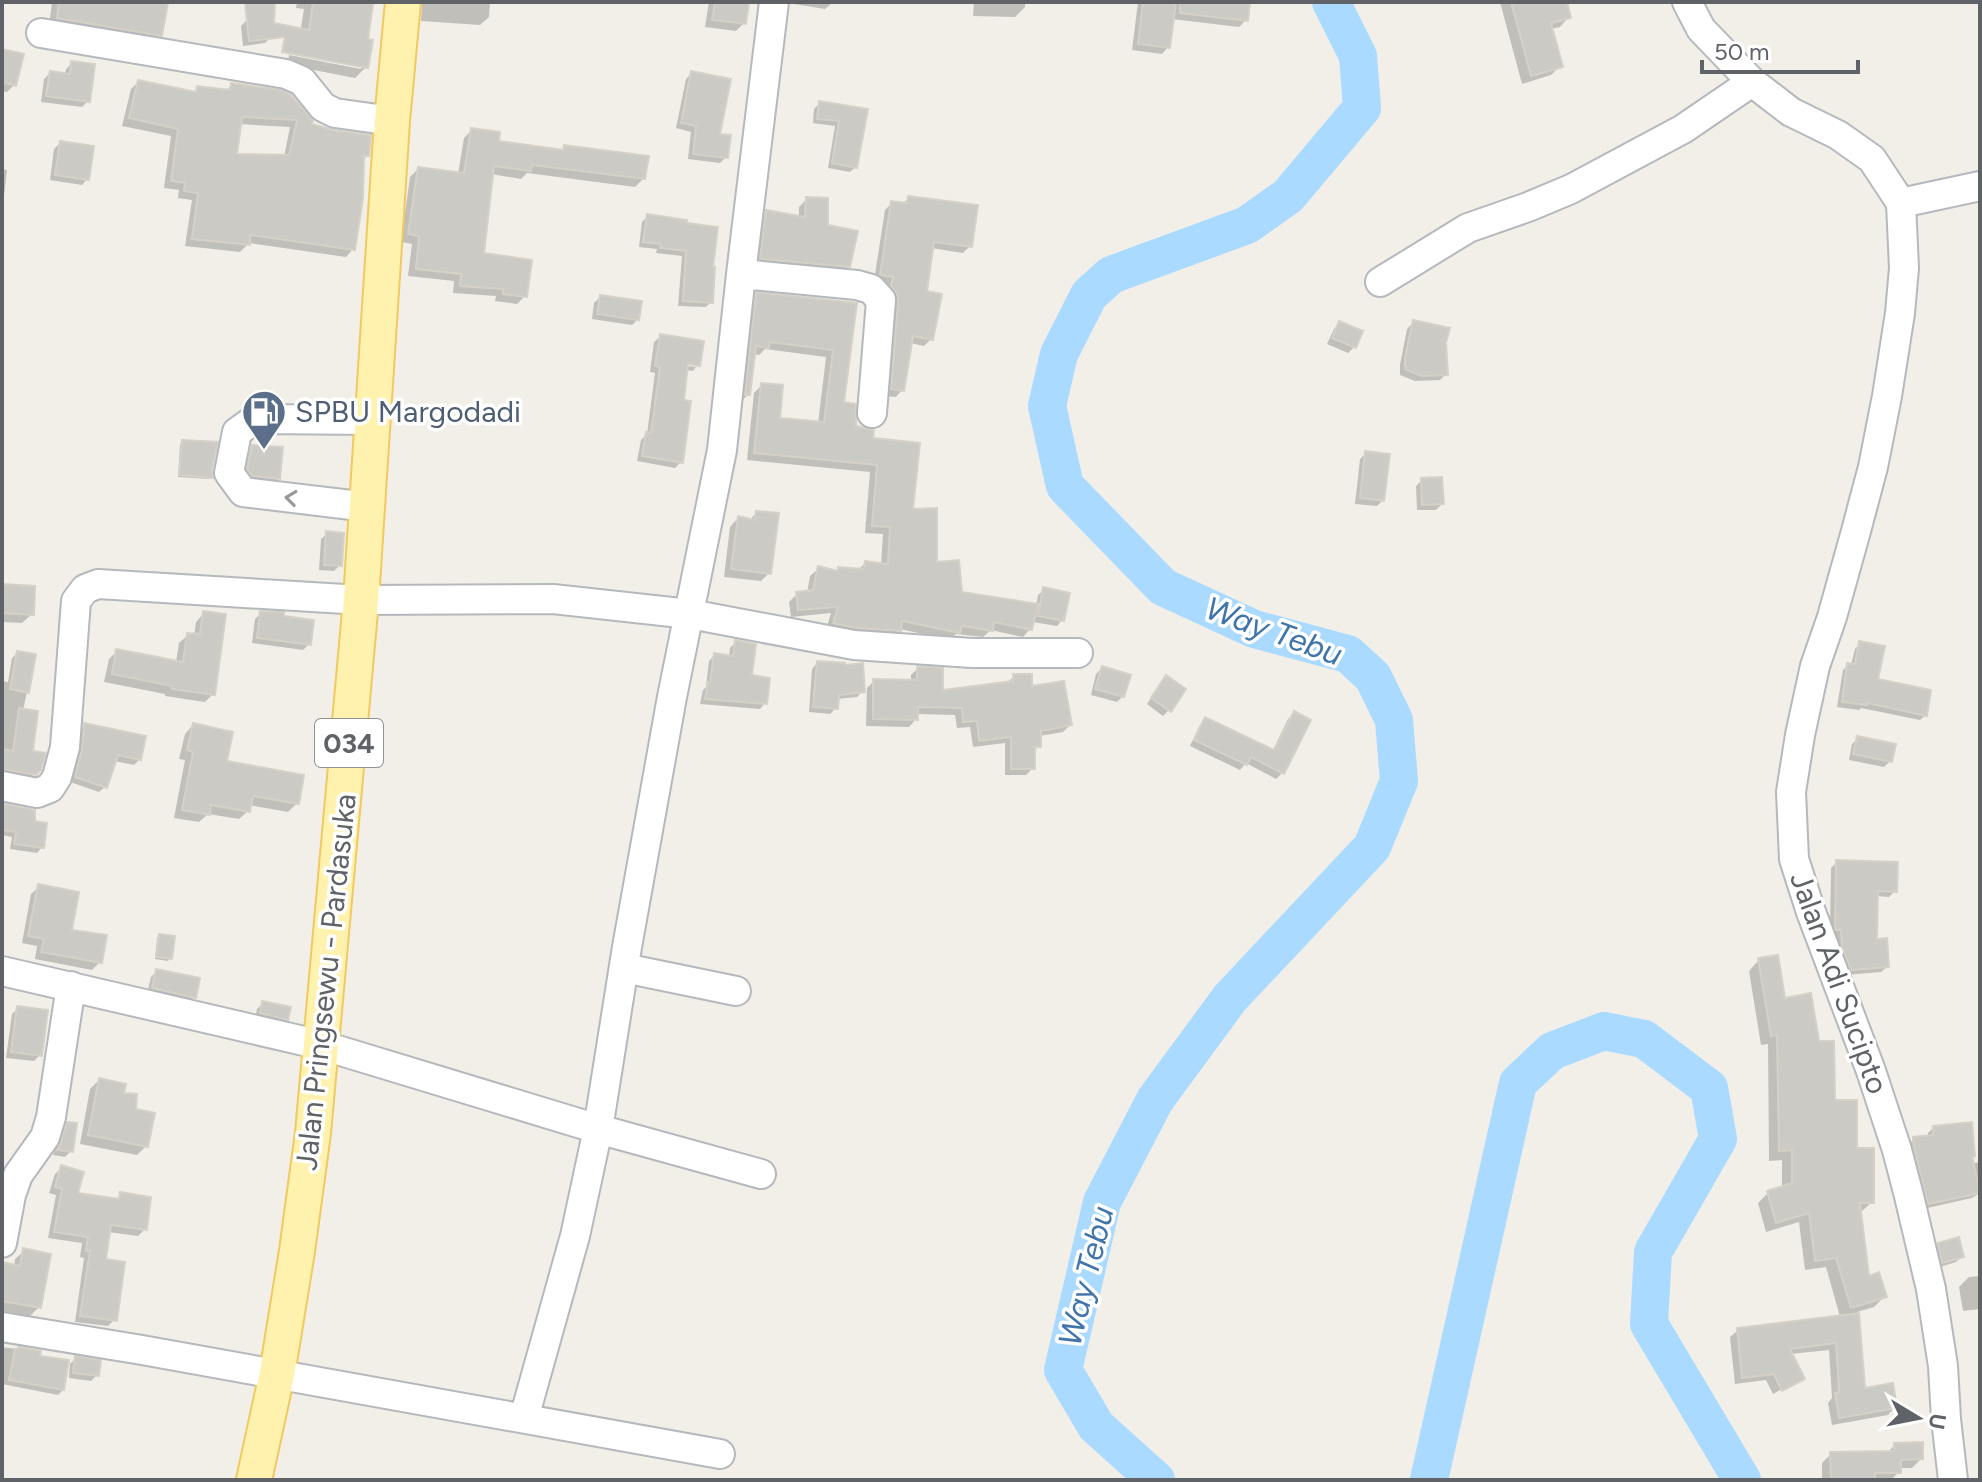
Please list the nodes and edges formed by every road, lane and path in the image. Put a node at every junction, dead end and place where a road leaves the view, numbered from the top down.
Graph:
1 (403, 2) edge
2 (774, 2) edge
3 (1687, 2) edge
4 (41, 33) dead end
5 (1752, 82) junction
6 (392, 121) junction
7 (1980, 186) edge
8 (1901, 203) junction
9 (741, 274) junction
10 (1380, 282) dead end
11 (872, 413) dead end
12 (374, 420) junction
13 (368, 507) junction
14 (361, 600) junction
15 (690, 614) junction
16 (1078, 653) dead end
17 (2, 786) edge
18 (624, 968) junction
19 (2, 971) edge
20 (71, 986) junction
21 (736, 991) dead end
22 (321, 1045) junction
23 (598, 1129) junction
24 (761, 1174) dead end
25 (2, 1243) edge
26 (2, 1327) edge
27 (277, 1374) junction
28 (524, 1418) junction
29 (720, 1454) dead end
30 (254, 1480) edge
31 (1953, 1480) edge

1 - 6 main road, Jalan Pringsewu - Pardasuka / 034
2 - 9 street
3 - 5 street
4 - 6 street
5 - 8 street
5 - 10 street
6 - 12 main road, Jalan Pringsewu - Pardasuka / 034
7 - 8 street
8 - 31 street, Jalan Adi Sucipto
9 - 11 street
9 - 15 street
12 - 13 main road, Jalan Pringsewu - Pardasuka / 034
13 -> 12 street
13 - 14 main road, Jalan Pringsewu - Pardasuka / 034
14 - 15 street
14 - 17 street
14 - 22 main road, Jalan Pringsewu - Pardasuka / 034
15 - 16 street
15 - 18 street
18 - 21 street
18 - 23 street
19 - 20 street
20 - 22 street
20 - 25 street
22 - 23 street
22 - 27 main road, Jalan Pringsewu - Pardasuka / 034
23 - 24 street
23 - 28 street
26 - 27 street
27 - 28 street
27 - 30 main road, Jalan Pringsewu - Pardasuka / 034
28 - 29 street

